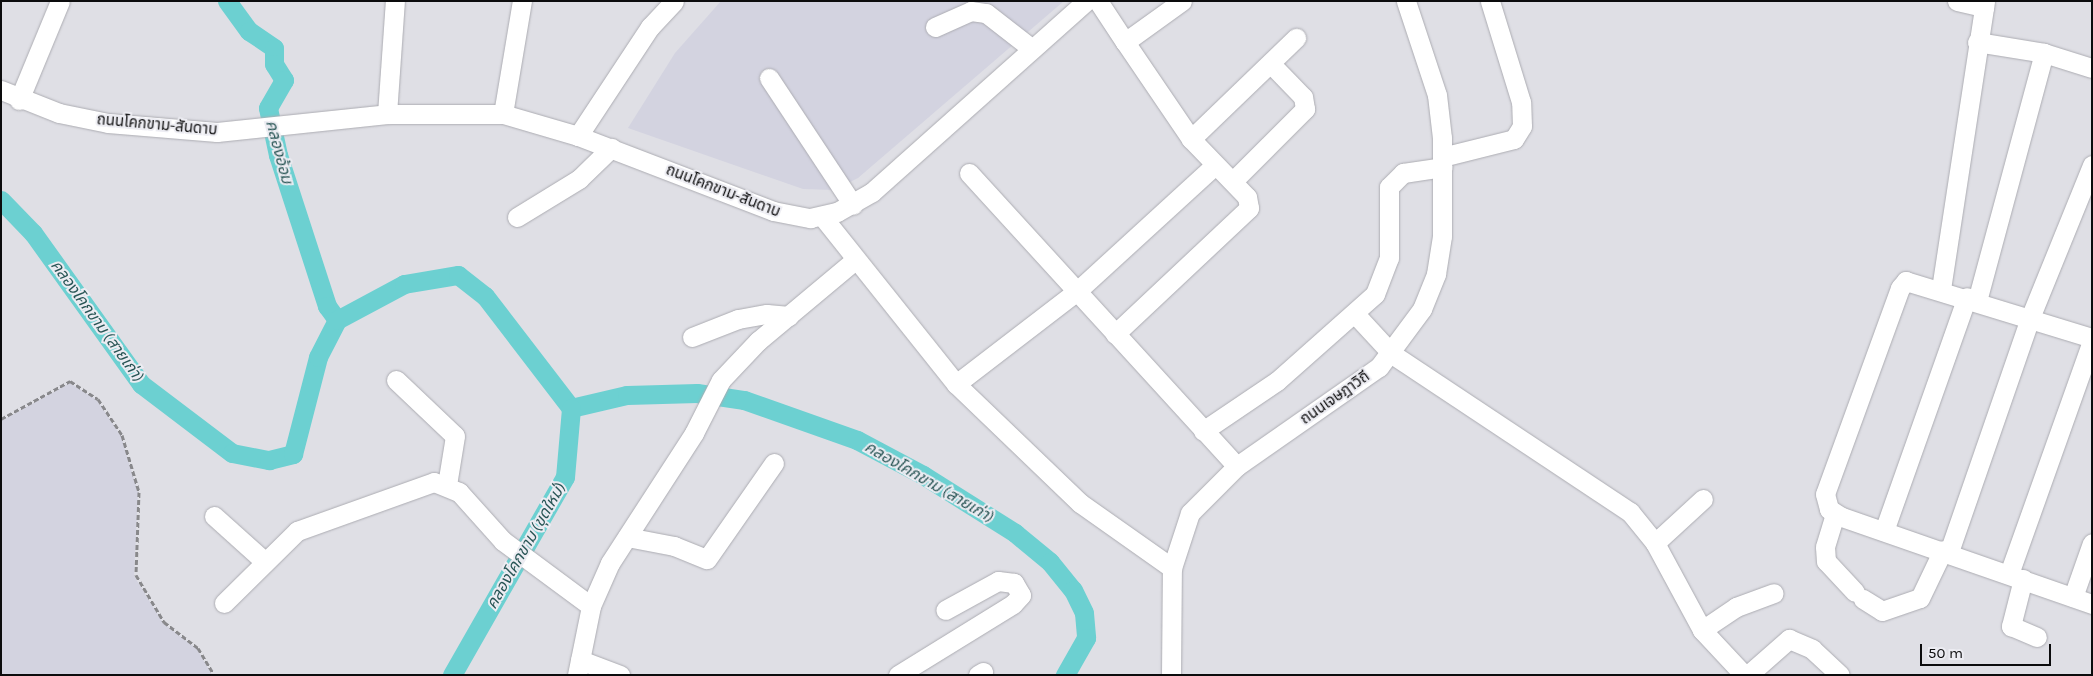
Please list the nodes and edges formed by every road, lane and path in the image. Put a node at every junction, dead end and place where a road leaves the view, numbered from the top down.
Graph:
1 (60, 1) edge
2 (395, 1) edge
3 (522, 1) edge
4 (674, 1) edge
5 (1086, 1) edge
6 (1098, 1) edge
7 (1182, 1) edge
8 (1406, 1) edge
9 (1490, 1) edge
10 (1957, 1) edge
11 (1984, 4) edge
12 (935, 27) dead end
13 (1296, 38) dead end
14 (1125, 42) junction
15 (1977, 42) junction
16 (1031, 48) junction
17 (2044, 53) junction
18 (1270, 63) junction
19 (2092, 68) edge
20 (769, 78) dead end
21 (1, 90) edge
22 (19, 100) junction
23 (387, 114) junction
24 (503, 114) junction
25 (578, 136) junction
26 (1191, 139) junction
27 (610, 148) junction
28 (1442, 162) junction
29 (1216, 165) junction
30 (2092, 165) edge
31 (969, 173) dead end
32 (1233, 181) junction
33 (853, 205) junction
34 (822, 216) junction
35 (517, 217) dead end
36 (855, 260) junction
37 (1941, 289) junction
38 (1076, 292) junction
39 (1972, 299) junction
40 (1355, 314) junction
41 (789, 316) junction
42 (2030, 318) junction
43 (1115, 334) junction
44 (692, 337) dead end
45 (2092, 339) edge
46 (1392, 354) junction
47 (396, 380) dead end
48 (956, 384) junction
49 (1, 419) edge
50 (1203, 431) junction
51 (774, 463) dead end
52 (1237, 466) junction
53 (447, 484) junction
54 (1703, 499) dead end
55 (1835, 514) junction
56 (214, 516) dead end
57 (1884, 531) junction
58 (627, 537) junction
59 (1655, 543) junction
60 (2092, 543) edge
61 (1946, 551) junction
62 (263, 560) junction
63 (1172, 568) junction
64 (2016, 576) junction
65 (1774, 592) dead end
66 (2073, 598) junction
67 (224, 603) dead end
68 (2092, 604) edge
69 (591, 606) junction
70 (945, 610) dead end
71 (1702, 630) junction
72 (2037, 637) dead end
73 (579, 667) edge
74 (214, 675) edge
75 (620, 675) edge
76 (898, 675) edge
77 (1171, 675) edge
78 (1746, 675) edge
79 (1840, 675) edge

1 - 22 street
2 - 23 street
3 - 24 street
4 - 25 street
5 - 16 street, ถนนโคกขาม-สันดาบ
6 - 14 street
7 - 14 street
8 - 28 street, ถนนเจษฎาวิถี
9 - 28 street
10 - 11 street
11 - 15 street
12 - 16 street
13 - 18 street
14 - 26 street
15 - 17 street
15 - 37 street
16 - 33 street, ถนนโคกขาม-สันดาบ
17 - 19 street
17 - 39 street
18 - 26 street
18 - 32 street
20 - 33 street
21 - 22 street, ถนนโคกขาม-สันดาบ
22 - 23 street, ถนนโคกขาม-สันดาบ
23 - 24 street, ถนนโคกขาม-สันดาบ
24 - 25 street, ถนนโคกขาม-สันดาบ
25 - 27 street, ถนนโคกขาม-สันดาบ
26 - 29 street
27 - 34 street, ถนนโคกขาม-สันดาบ
27 - 35 street
28 - 40 street
28 - 46 street, ถนนเจษฎาวิถี
29 - 32 street
29 - 38 street
30 - 42 street
31 - 38 street
32 - 43 street
33 - 34 street, ถนนโคกขาม-สันดาบ
34 - 36 street
36 - 41 street
36 - 48 street
37 - 39 street
37 - 55 street
38 - 43 street
38 - 48 street
39 - 42 street
39 - 57 street
40 - 46 street
40 - 50 street
41 - 44 street
41 - 58 street
42 - 45 street
42 - 61 street
43 - 50 street
45 - 64 street
46 - 52 street, ถนนเจษฎาวิถี
46 - 59 street
47 - 53 street
48 - 63 street
49 - 74 path
50 - 52 street
51 - 58 street
52 - 63 street, ถนนเจษฎาวิถี
53 - 62 street
53 - 69 street
54 - 59 street
55 - 57 street
55 - 61 street
56 - 62 street
57 - 61 street
58 - 69 street
59 - 71 street
60 - 66 street
61 - 64 street
62 - 67 street
63 - 77 street, ถนนเจษฎาวิถี
64 - 66 street
64 - 72 street
65 - 71 street
66 - 68 street
69 - 73 street
70 - 76 street
71 - 78 street
73 - 75 street
78 - 79 street

